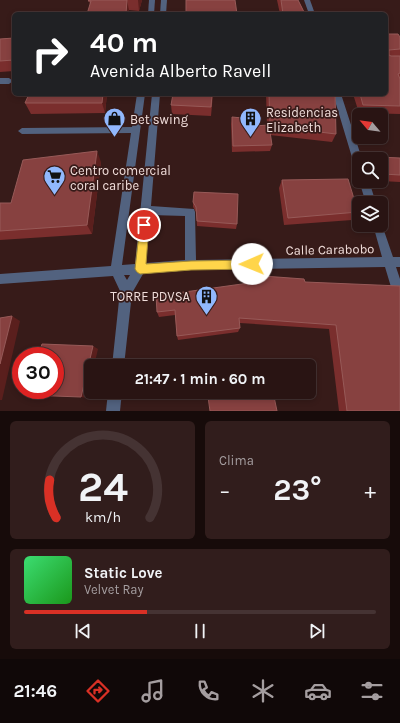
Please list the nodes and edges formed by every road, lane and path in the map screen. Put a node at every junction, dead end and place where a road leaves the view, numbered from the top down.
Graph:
1 (152, 0) edge
2 (164, 0) edge
3 (307, 0) edge
4 (151, 12) edge
5 (163, 12) edge
6 (311, 12) edge
7 (9, 80) dead end
8 (0, 81) edge
9 (141, 96) edge
10 (156, 96) edge
11 (338, 96) edge
12 (136, 130) junction
13 (22, 131) dead end
14 (355, 152) edge
15 (146, 210) junction
16 (381, 232) edge
17 (395, 262) edge
18 (191, 266) junction
19 (140, 269) junction
20 (116, 270) junction
21 (0, 279) edge
22 (126, 292) junction
23 (400, 297) edge
24 (119, 359) edge
25 (114, 399) edge
26 (113, 411) edge

1 - 4 street
2 - 5 street
3 - 6 street
7 - 8 street
9 - 12 street
10 - 15 street
11 - 14 street
12 - 13 street
12 - 20 street
15 - 18 street
15 - 19 street
16 - 17 street
17 - 18 street, Calle Carabobo
17 - 23 street
18 - 19 street, Calle Carabobo
19 - 20 street, Calle Carabobo
19 - 22 street
20 - 21 street, Calle Carabobo
20 - 22 street
22 - 24 street
25 - 26 street

